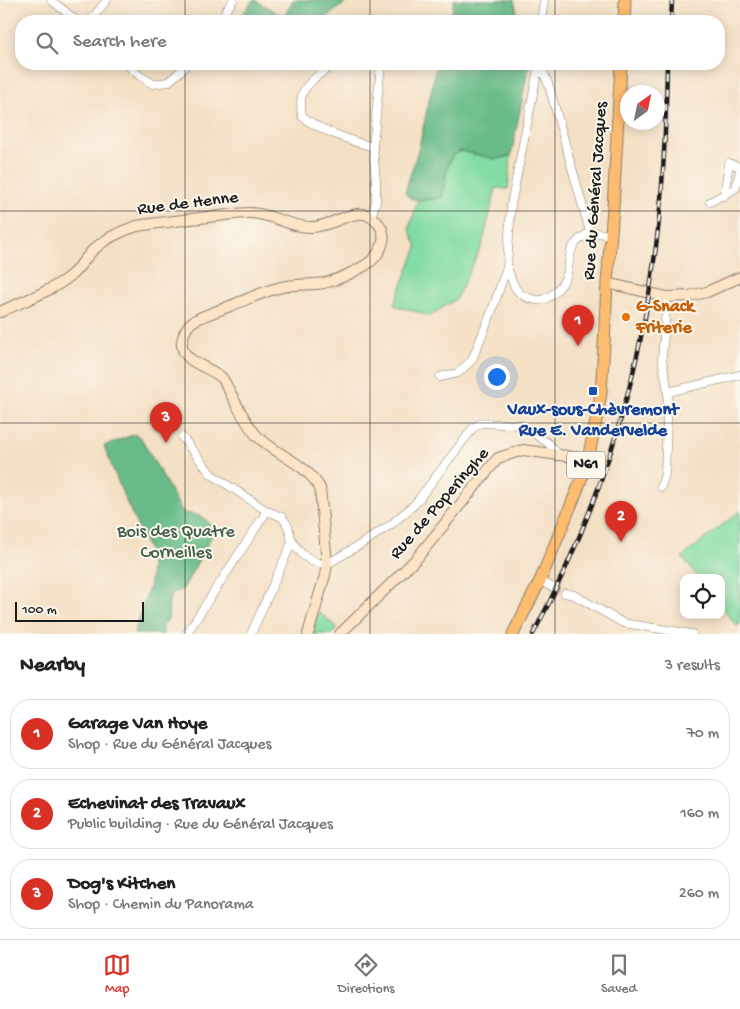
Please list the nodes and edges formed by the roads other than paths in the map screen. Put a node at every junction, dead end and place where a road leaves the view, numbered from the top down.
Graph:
1 (52, 0) edge
2 (107, 0) edge
3 (233, 0) edge
4 (544, 0) edge
5 (625, 0) edge
6 (70, 15) edge
7 (95, 15) edge
8 (223, 15) edge
9 (542, 15) edge
10 (624, 15) edge
11 (133, 70) edge
12 (182, 70) edge
13 (327, 70) edge
14 (380, 70) edge
15 (539, 70) edge
16 (542, 70) edge
17 (622, 70) edge
18 (373, 147) junction
19 (740, 168) edge
20 (724, 196) junction
21 (710, 202) dead end
22 (371, 217) junction
23 (590, 232) junction
24 (611, 235) junction
25 (507, 267) junction
26 (740, 277) edge
27 (607, 283) junction
28 (667, 297) junction
29 (0, 312) edge
30 (740, 375) edge
31 (440, 377) dead end
32 (668, 392) junction
33 (182, 437) dead end
34 (559, 455) junction
35 (588, 459) junction
36 (661, 487) dead end
37 (268, 510) junction
38 (292, 542) junction
39 (327, 564) junction
40 (540, 581) junction
41 (552, 587) tunnel mouth
42 (565, 593) tunnel mouth
43 (187, 633) dead end
44 (251, 634) edge
45 (308, 634) edge
46 (340, 634) edge
47 (513, 634) edge
48 (692, 634) edge

1 - 6 street
2 - 7 street
3 - 8 street
4 - 9 street
5 - 10 main road
11 - 12 street
13 - 18 street
14 - 18 street
15 - 25 street
16 - 23 street
17 - 24 main road, Rue du Général Jacques / N61
18 - 22 street
19 - 20 street
19 - 20 street
20 - 21 street
22 - 29 street, Rue de Henne
22 - 39 street
23 - 24 street
23 - 25 street
24 - 27 main road, Rue du Général Jacques / N61
25 - 31 street
26 - 28 street
27 - 28 street
27 - 35 main road, Rue du Général Jacques / N61
28 - 32 street
30 - 32 street
32 - 36 street
33 - 37 street
34 - 35 street, Rue de Poperinghe
34 - 39 street
34 - 46 street, Rue de Poperinghe
35 - 40 main road, Rue du Général Jacques / N61
37 - 38 street
37 - 43 street
38 - 39 street
38 - 44 street
39 - 45 street
40 - 41 street
40 - 47 main road, Rue du Général Jacques / N61
42 - 48 street

